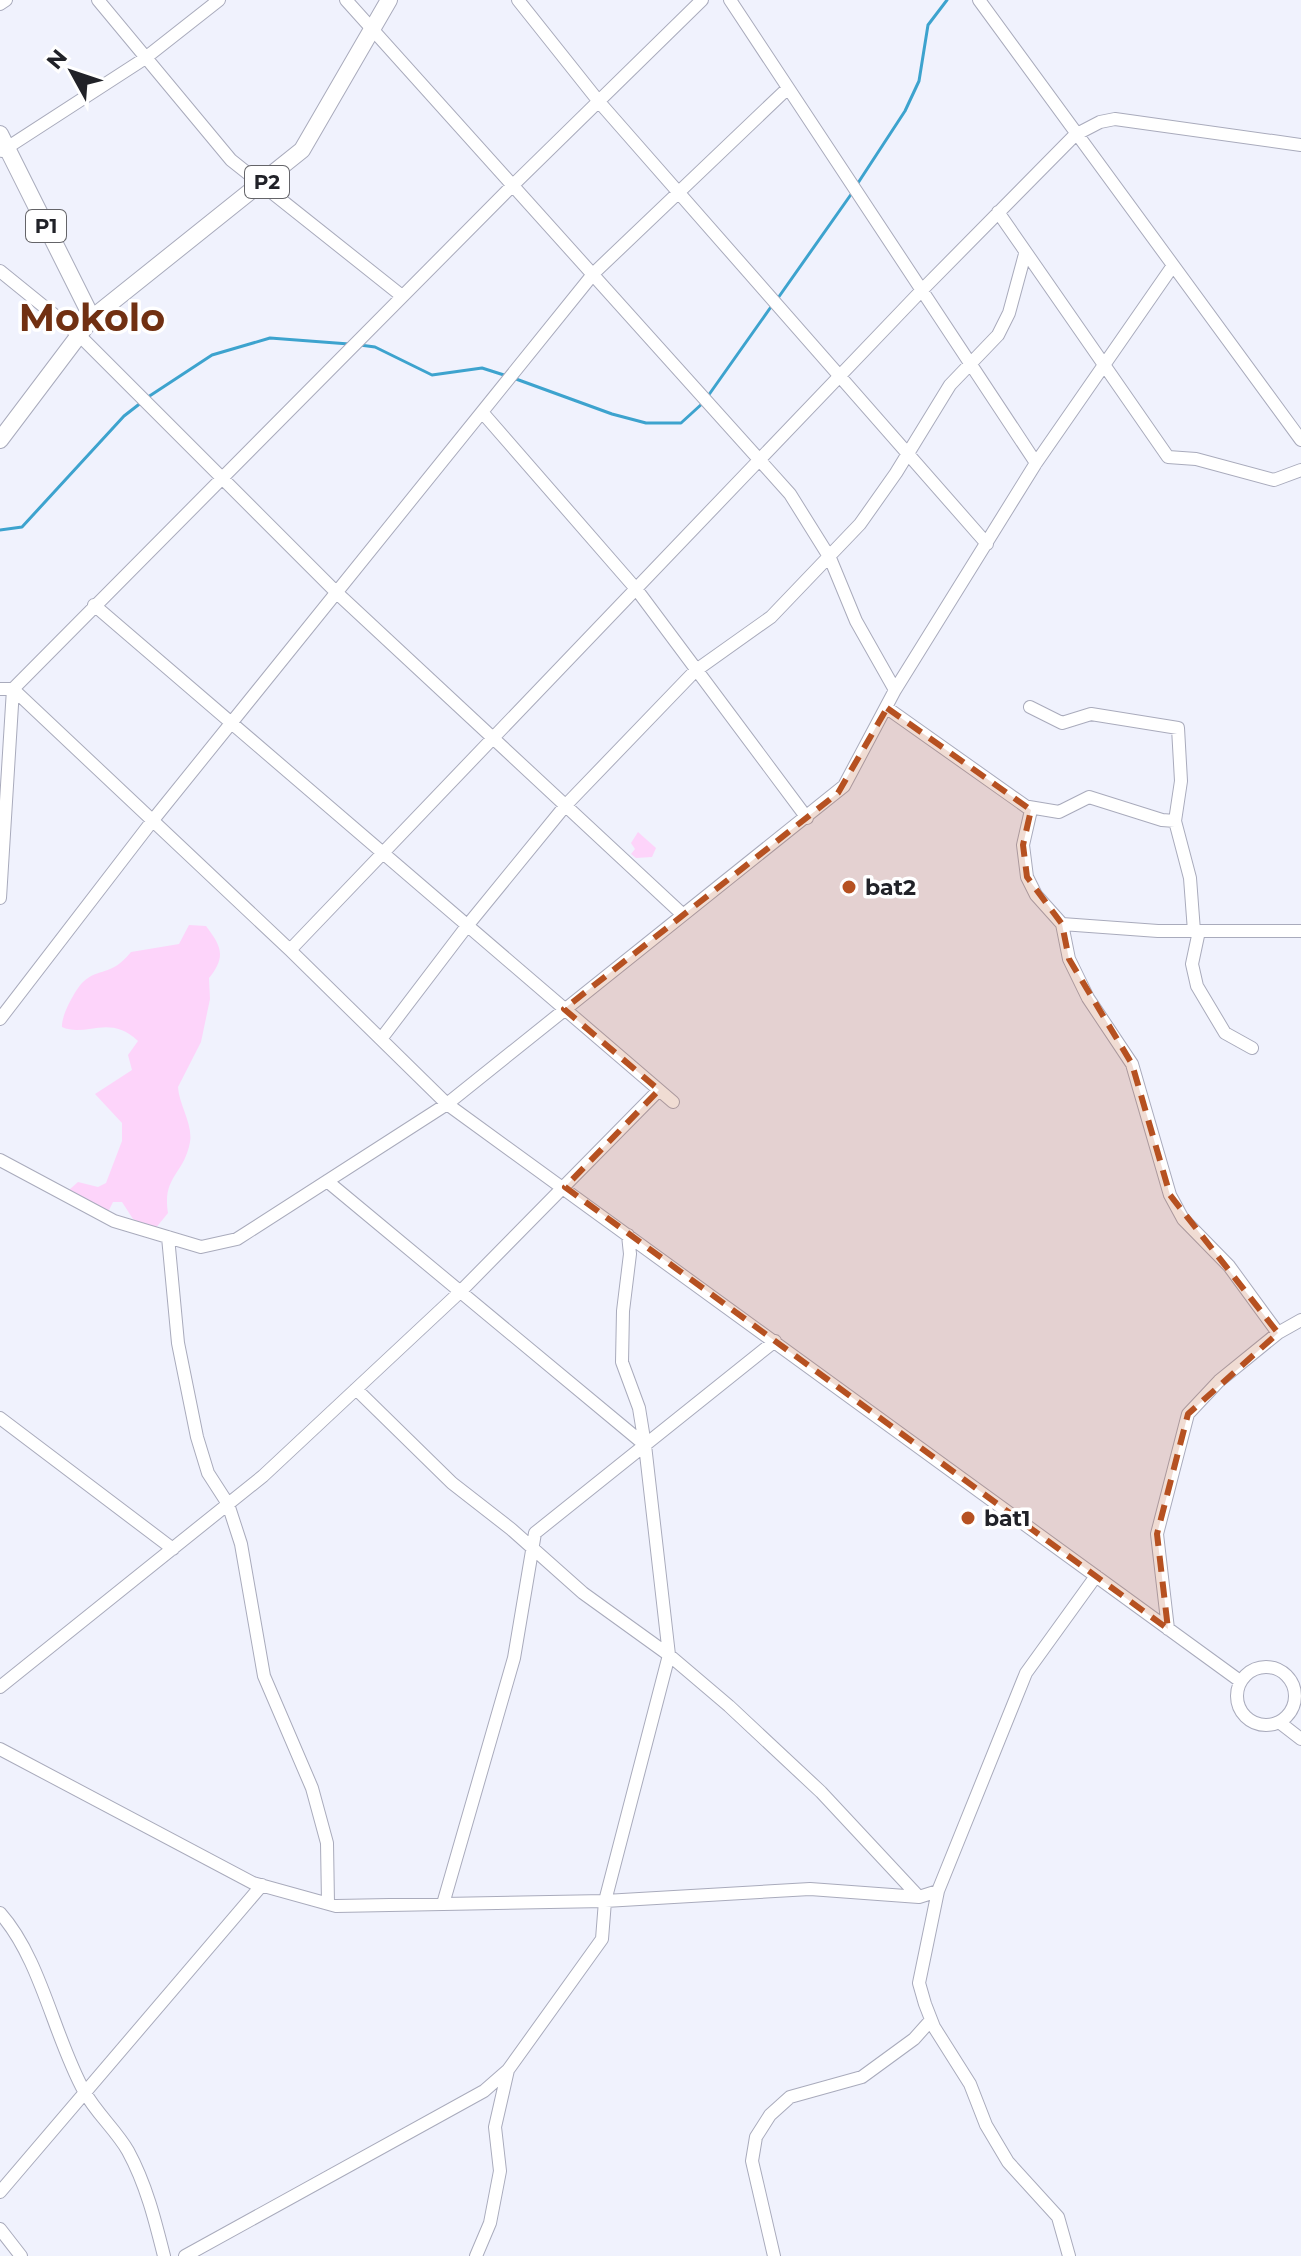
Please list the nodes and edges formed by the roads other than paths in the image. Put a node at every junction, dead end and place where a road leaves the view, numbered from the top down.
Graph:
1 (6, 0) edge
2 (98, 0) edge
3 (219, 0) edge
4 (346, 0) edge
5 (389, 0) edge
6 (518, 0) edge
7 (702, 0) edge
8 (730, 0) edge
9 (979, 0) edge
10 (0, 4) edge
11 (373, 30) junction
12 (144, 59) junction
13 (788, 88) junction
14 (600, 103) junction
15 (1075, 135) junction
16 (2, 144) edge
17 (1301, 145) edge
18 (261, 186) junction
19 (511, 187) junction
20 (677, 191) junction
21 (998, 212) junction
22 (1025, 254) junction
23 (1172, 267) junction
24 (0, 271) edge
25 (594, 273) junction
26 (922, 290) junction
27 (402, 296) junction
28 (92, 318) junction
29 (79, 335) junction
30 (969, 361) junction
31 (1105, 364) junction
32 (841, 375) junction
33 (482, 412) junction
34 (0, 440) edge
35 (1301, 440) edge
36 (908, 452) junction
37 (762, 460) junction
38 (1036, 463) junction
39 (1301, 470) edge
40 (222, 479) junction
41 (987, 544) junction
42 (830, 558) junction
43 (637, 590) junction
44 (337, 593) junction
45 (94, 605) junction
46 (695, 671) junction
47 (6, 689) edge
48 (895, 690) junction
49 (1030, 707) dead end
50 (887, 708) junction
51 (232, 724) junction
52 (493, 739) junction
53 (565, 806) junction
54 (1029, 807) junction
55 (807, 818) junction
56 (153, 820) junction
57 (1175, 821) junction
58 (383, 854) junction
59 (0, 898) edge
60 (681, 913) junction
61 (1062, 924) junction
62 (467, 926) junction
63 (1197, 931) junction
64 (1301, 931) edge
65 (290, 950) junction
66 (564, 1009) junction
67 (0, 1019) edge
68 (381, 1039) junction
69 (1252, 1048) dead end
70 (659, 1090) junction
71 (673, 1102) dead end
72 (447, 1104) junction
73 (0, 1160) edge
74 (327, 1181) junction
75 (565, 1187) junction
76 (628, 1235) junction
77 (168, 1237) junction
78 (461, 1291) junction
79 (1301, 1320) edge
80 (1278, 1333) junction
81 (775, 1341) junction
82 (356, 1389) junction
83 (0, 1418) edge
84 (645, 1445) junction
85 (228, 1504) junction
86 (173, 1549) junction
87 (535, 1550) junction
88 (1096, 1576) junction
89 (1168, 1629) junction
90 (669, 1655) junction
91 (1240, 1681) junction
92 (0, 1687) edge
93 (1279, 1722) junction
94 (1301, 1739) edge
95 (0, 1749) edge
96 (262, 1885) junction
97 (938, 1891) junction
98 (919, 1897) junction
99 (605, 1901) junction
100 (328, 1903) junction
101 (443, 1904) junction
102 (0, 1913) edge
103 (931, 2020) junction
104 (508, 2070) junction
105 (85, 2092) junction
106 (0, 2192) edge
107 (0, 2229) edge
108 (21, 2256) edge
109 (164, 2256) edge
110 (185, 2256) edge
111 (476, 2256) edge
112 (774, 2256) edge
113 (1069, 2256) edge

1 - 10 street
2 - 12 street
3 - 12 street
4 - 11 street
5 - 11 main road, P2
6 - 14 street
7 - 14 street
8 - 13 street
9 - 15 street
11 - 18 main road, P2
11 - 19 street
12 - 16 street
12 - 18 street
13 - 20 street
13 - 26 street
14 - 19 street
14 - 20 street
15 - 17 street
15 - 21 street
15 - 23 street
16 - 28 main road, P1
18 - 27 street
18 - 28 main road, P2
19 - 25 street
19 - 27 street
20 - 25 street
20 - 32 street
21 - 22 street
21 - 26 street
22 - 30 street
22 - 31 street
23 - 31 street
23 - 35 street
24 - 29 street
25 - 33 street
25 - 37 street
26 - 30 street
26 - 32 street
27 - 40 street
28 - 29 main road
29 - 34 main road
29 - 40 street
30 - 36 street
30 - 38 street
31 - 38 street
31 - 39 street
32 - 36 street
32 - 37 street
33 - 43 street
33 - 44 street
36 - 41 street
36 - 42 street
37 - 42 street
37 - 43 street
38 - 41 street
40 - 44 street
40 - 45 street
41 - 48 street
42 - 46 street
42 - 48 street
43 - 46 street
43 - 52 street
44 - 51 street
44 - 52 street
45 - 47 street
45 - 51 street
46 - 53 street
46 - 55 street
47 - 56 street
47 - 59 street
48 - 50 street
49 - 57 street
50 - 54 street
50 - 55 street
51 - 56 street
51 - 58 street
52 - 53 street
52 - 58 street
53 - 60 street
53 - 62 street
54 - 57 street
54 - 61 street
55 - 60 street
56 - 65 street
56 - 67 street
57 - 63 street
58 - 62 street
58 - 65 street
60 - 66 street
61 - 63 street
61 - 80 street
62 - 66 street
62 - 68 street
63 - 64 street
63 - 69 street
65 - 68 street
66 - 70 street
66 - 72 street
68 - 72 street
70 - 71 street
70 - 75 street
72 - 74 street
72 - 75 street
73 - 77 street
74 - 77 street
74 - 78 street
75 - 76 street
75 - 78 street
76 - 81 street
76 - 84 street
77 - 85 street
78 - 82 street
78 - 84 street
79 - 80 street
80 - 89 street
81 - 84 street
81 - 88 street
82 - 85 street
82 - 87 street
83 - 86 street
84 - 87 street
84 - 90 street
85 - 86 street
85 - 100 street
86 - 92 street
87 - 90 street
87 - 101 street
88 - 89 street
88 - 97 street
89 - 91 street
90 - 98 street
90 - 99 street
91 - 93 street
91 - 93 street
93 - 94 street
95 - 96 street
96 - 100 street
96 - 105 street
97 - 98 street
97 - 103 street
98 - 99 street
99 - 101 street
99 - 104 street
100 - 101 street
102 - 105 street
103 - 112 street
103 - 113 street
104 - 110 street
104 - 111 street
105 - 106 street
105 - 109 street
107 - 108 street

